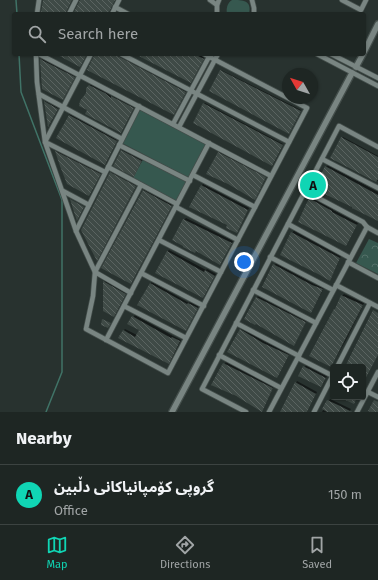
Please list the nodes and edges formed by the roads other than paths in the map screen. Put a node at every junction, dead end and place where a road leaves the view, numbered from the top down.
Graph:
1 (39, 0) edge
2 (76, 0) edge
3 (119, 0) edge
4 (219, 0) edge
5 (252, 0) edge
6 (342, 0) edge
7 (366, 0) edge
8 (214, 2) edge
9 (115, 7) junction
10 (37, 12) edge
11 (70, 12) edge
12 (113, 12) edge
13 (124, 12) edge
14 (216, 12) edge
15 (255, 12) edge
16 (378, 24) edge
17 (366, 47) edge
18 (36, 56) edge
19 (43, 56) edge
20 (90, 56) edge
21 (125, 56) edge
22 (209, 56) edge
23 (211, 56) edge
24 (217, 56) edge
25 (320, 56) edge
26 (335, 56) edge
27 (362, 56) edge
28 (215, 60) junction
29 (356, 67) junction
30 (352, 73) junction
31 (80, 75) junction
32 (378, 78) edge
33 (378, 86) edge
34 (191, 91) junction
35 (39, 94) junction
36 (197, 94) junction
37 (139, 106) junction
38 (63, 107) junction
39 (173, 124) junction
40 (179, 127) junction
41 (122, 139) junction
42 (45, 142) junction
43 (289, 142) junction
44 (210, 143) junction
45 (119, 145) junction
46 (378, 147) edge
47 (322, 158) junction
48 (108, 167) junction
49 (105, 172) junction
50 (193, 175) junction
51 (271, 176) junction
52 (190, 181) junction
53 (141, 185) junction
54 (378, 188) edge
55 (63, 191) junction
56 (305, 191) junction
57 (89, 205) junction
58 (176, 206) junction
59 (255, 207) junction
60 (288, 224) junction
61 (367, 227) junction
62 (76, 231) junction
63 (378, 233) edge
64 (159, 240) junction
65 (238, 240) junction
66 (270, 257) junction
67 (349, 260) junction
68 (94, 272) junction
69 (221, 272) junction
70 (141, 273) junction
71 (378, 278) edge
72 (336, 285) junction
73 (253, 290) junction
74 (333, 290) junction
75 (131, 293) junction
76 (370, 303) junction
77 (124, 306) junction
78 (204, 306) junction
79 (378, 307) edge
80 (236, 323) junction
81 (316, 323) junction
82 (186, 338) junction
83 (106, 340) junction
84 (219, 355) junction
85 (298, 357) junction
86 (339, 364) edge
87 (378, 372) edge
88 (330, 373) edge
89 (330, 381) edge
90 (281, 388) junction
91 (366, 392) edge
92 (378, 397) edge
93 (362, 400) edge
94 (172, 412) edge
95 (246, 412) edge
96 (269, 412) edge
97 (314, 412) edge
98 (357, 412) edge

1 - 10 street
2 - 11 street
3 - 9 street
4 - 8 street
5 - 15 street
6 - 7 street
8 - 14 street
9 - 12 street
9 - 13 street
16 - 17 street
18 - 35 street
19 - 31 street
20 - 31 street
21 - 34 street
22 - 34 street
23 - 28 street
24 - 28 street
25 - 30 street
26 - 29 street
27 - 29 street
28 - 36 street
28 - 43 street
29 - 32 street
30 - 33 street
30 - 94 street
31 - 37 street
31 - 38 street
34 - 36 street
34 - 39 street
35 - 38 street
35 - 42 street
36 - 40 street
36 - 43 street
37 - 39 street
37 - 41 street
38 - 41 street
38 - 42 street
39 - 40 street
40 - 44 street
41 - 45 street
42 - 49 street
42 - 55 street
43 - 51 street
44 - 50 street
44 - 51 street
45 - 48 street
45 - 52 street
46 - 47 street
47 - 54 street
47 - 56 street
48 - 49 street
48 - 53 street
49 - 57 street
50 - 52 street
50 - 59 street
51 - 59 street
52 - 58 street
53 - 58 street
53 - 68 street
55 - 57 street
55 - 62 street
56 - 60 street
56 - 61 street
57 - 62 street
58 - 64 street
58 - 65 street
59 - 65 street
60 - 66 street
60 - 67 street
61 - 63 street
61 - 67 street
62 - 68 street
64 - 69 street
64 - 70 street
65 - 69 street
66 - 73 street
66 - 74 street
67 - 71 street
67 - 72 street
68 - 75 street
68 - 83 street
69 - 78 street
70 - 75 street
70 - 78 street
72 - 74 street
72 - 76 street
73 - 80 street
73 - 81 street
74 - 81 street
75 - 77 street
76 - 79 street
76 - 86 street
77 - 82 street
77 - 83 street
78 - 82 street
80 - 84 street
80 - 85 street
81 - 85 street
82 - 83 street
84 - 90 street
84 - 95 street
85 - 88 street
85 - 90 street
87 - 91 street
89 - 97 street
90 - 96 street
91 - 92 street
93 - 98 street

